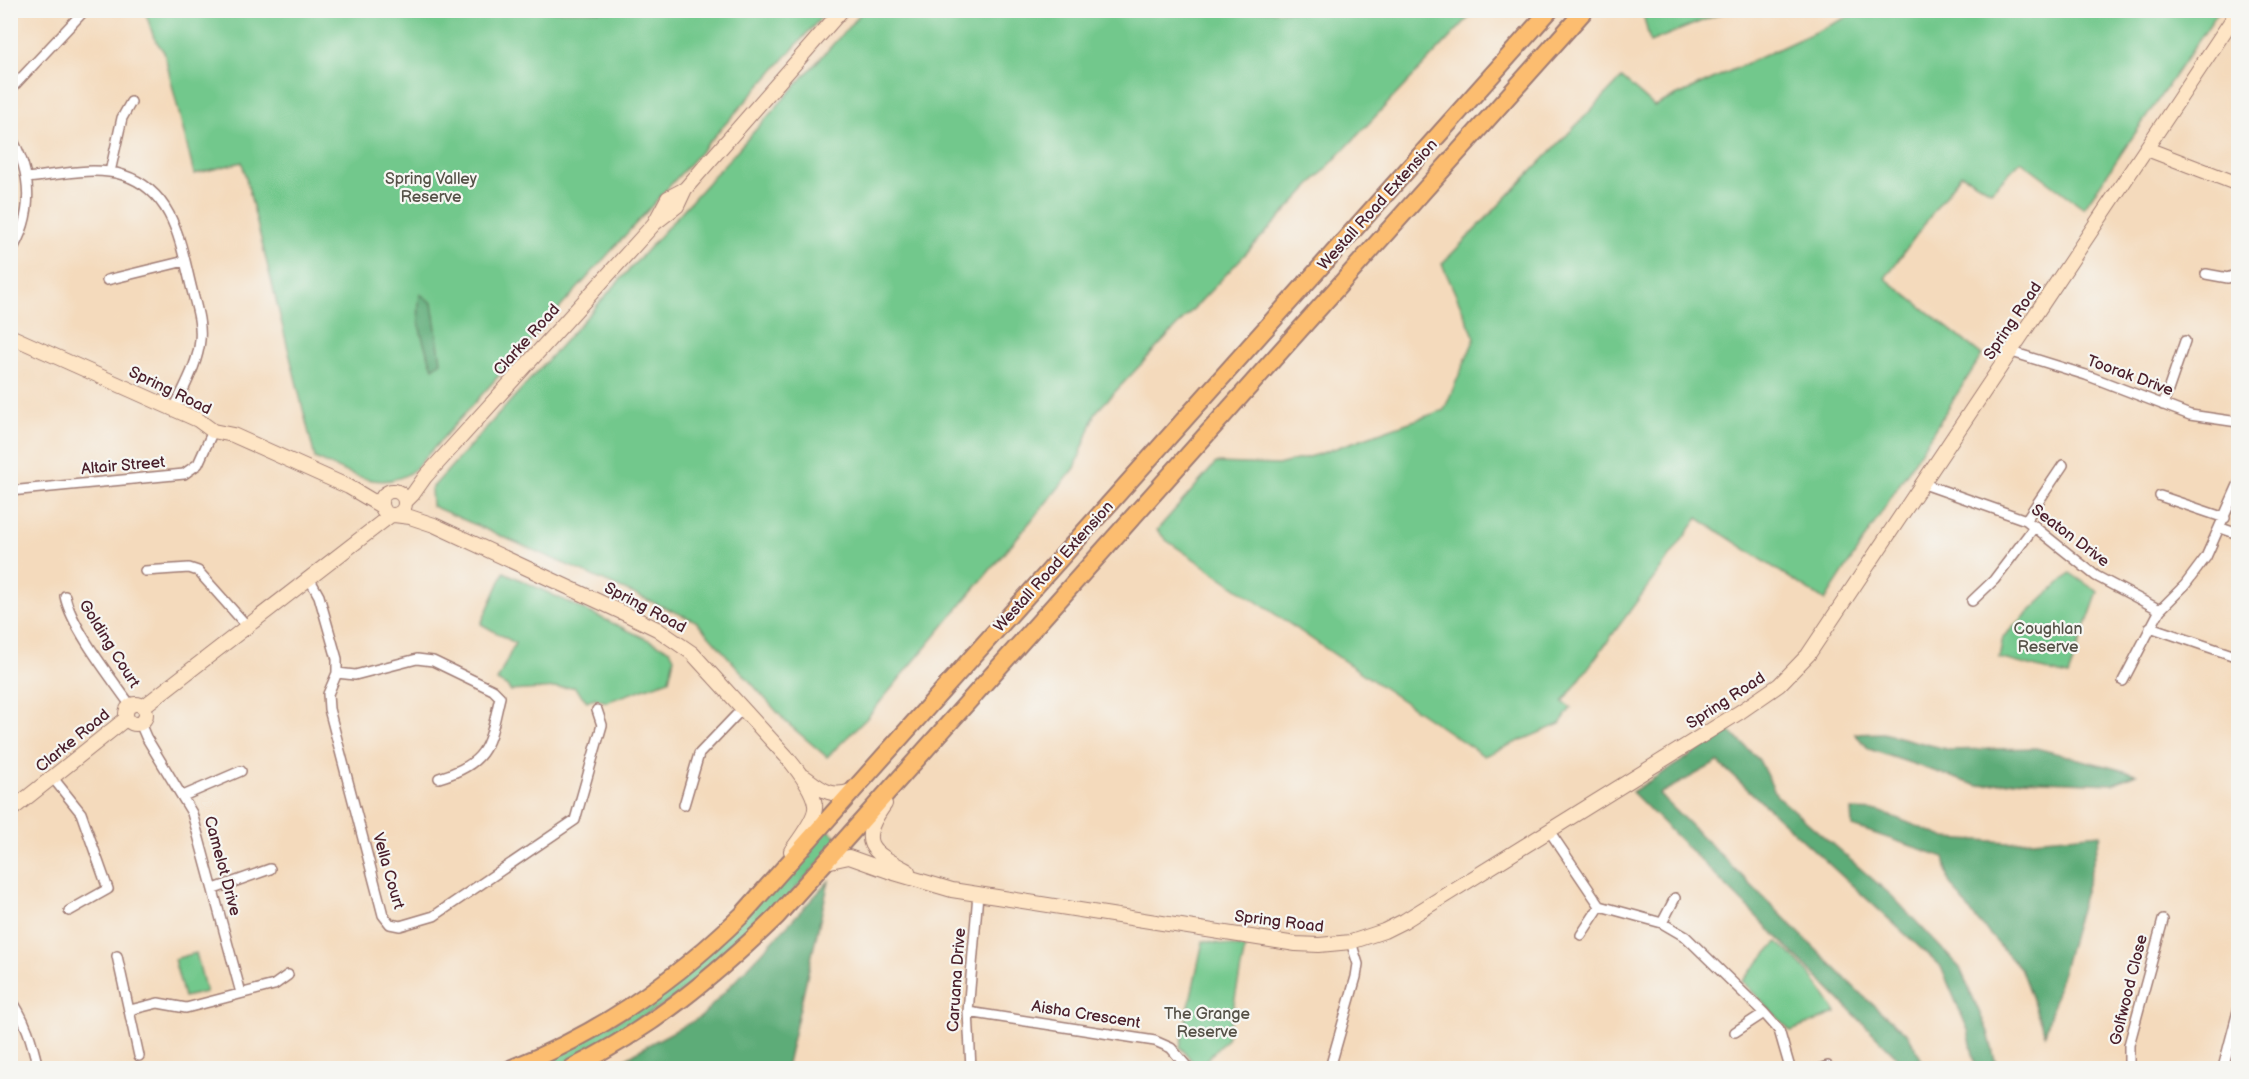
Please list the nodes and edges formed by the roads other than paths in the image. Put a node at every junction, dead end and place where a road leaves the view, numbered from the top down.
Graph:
1 (85, 10) edge
2 (842, 10) edge
3 (1550, 10) edge
4 (1585, 10) edge
5 (2238, 11) edge
6 (10, 90) edge
7 (131, 102) dead end
8 (10, 136) edge
9 (2147, 149) junction
10 (110, 172) junction
11 (27, 178) junction
12 (2238, 184) edge
13 (14, 237) edge
14 (10, 253) edge
15 (185, 261) junction
16 (2238, 273) edge
17 (2206, 274) dead end
18 (107, 280) dead end
19 (10, 336) edge
20 (2185, 341) dead end
21 (2012, 352) junction
22 (2163, 405) junction
23 (174, 409) junction
24 (2238, 422) edge
25 (213, 431) junction
26 (2063, 465) dead end
27 (425, 477) junction
28 (1924, 484) junction
29 (2238, 485) edge
30 (349, 486) junction
31 (10, 491) edge
32 (391, 492) junction
33 (2160, 496) dead end
34 (405, 503) junction
35 (387, 511) junction
36 (2225, 518) junction
37 (2026, 520) junction
38 (434, 525) junction
39 (2035, 526) junction
40 (2221, 528) junction
41 (2238, 534) edge
42 (145, 571) dead end
43 (309, 578) junction
44 (65, 597) dead end
45 (1972, 601) dead end
46 (2160, 610) junction
47 (248, 626) junction
48 (2150, 627) junction
49 (2238, 657) edge
50 (337, 674) junction
51 (2123, 681) dead end
52 (743, 708) junction
53 (597, 710) dead end
54 (135, 714) junction
55 (926, 750) junction
56 (241, 771) dead end
57 (800, 774) junction
58 (53, 778) junction
59 (439, 778) dead end
60 (854, 790) junction
61 (183, 796) junction
62 (684, 805) dead end
63 (10, 811) edge
64 (1550, 832) junction
65 (826, 862) junction
66 (270, 869) dead end
67 (934, 885) junction
68 (214, 889) junction
69 (978, 894) junction
70 (1675, 898) dead end
71 (1600, 906) junction
72 (69, 911) dead end
73 (2163, 920) dead end
74 (1662, 922) junction
75 (725, 932) junction
76 (1581, 935) dead end
77 (1351, 942) junction
78 (117, 956) dead end
79 (288, 975) dead end
80 (241, 993) junction
81 (10, 998) edge
82 (130, 1010) junction
83 (2238, 1011) edge
84 (968, 1012) junction
85 (1764, 1013) junction
86 (1735, 1032) dead end
87 (139, 1056) dead end
88 (40, 1068) edge
89 (512, 1068) edge
90 (573, 1068) edge
91 (971, 1068) edge
92 (1188, 1068) edge
93 (1330, 1068) edge
94 (1790, 1068) edge
95 (2129, 1068) edge
96 (2223, 1068) edge

1 - 6 street
2 - 27 main road, Clarke Road
3 - 60 highway, Westall Road Extension
4 - 55 highway, Westall Road Extension
5 - 9 main road, Spring Road
7 - 10 street
8 - 11 street
9 - 12 main road
9 - 21 main road, Spring Road
10 - 11 street
10 - 15 street
11 - 13 street
13 - 14 street
15 - 18 street
15 - 23 street
16 - 17 street
19 - 23 main road, Spring Road
20 - 22 street
21 - 22 street, Toorak Drive
21 - 28 main road, Spring Road
22 - 24 street, Toorak Drive
23 - 25 main road, Spring Road
25 - 30 main road, Spring Road
25 - 31 street, Altair Street
26 - 37 street
27 - 32 main road, Clarke Road
27 - 34 main road, Clarke Road
28 - 37 street, Seaton Drive
28 - 64 main road, Spring Road
29 - 36 street
30 - 32 main road, Spring Road
30 - 35 main road, Spring Road
32 - 34 main road
32 - 35 main road
33 - 36 street
34 - 35 main road
34 - 38 main road, Spring Road
35 - 38 main road, Spring Road
35 - 43 main road, Clarke Road
36 - 40 street
37 - 39 street, Seaton Drive
38 - 52 main road, Spring Road
39 - 45 street
39 - 46 street, Seaton Drive
40 - 41 street
40 - 46 street
42 - 47 street
43 - 47 main road, Clarke Road
43 - 50 street, Vella Court
44 - 54 street, Golding Court
46 - 48 street
47 - 54 main road, Clarke Road
48 - 49 street
48 - 51 street
50 - 53 street, Vella Court
50 - 59 street
52 - 57 main road, Spring Road
52 - 62 street
54 - 58 main road, Clarke Road
54 - 61 street, Camelot Drive
55 - 65 highway, Westall Road Extension
55 - 67 main road, Spring Road
56 - 61 street
57 - 60 main road, Spring Road
57 - 75 main road, Spring Road
58 - 63 main road, Clarke Road
58 - 72 street
60 - 75 highway, Westall Road Extension
61 - 68 street, Camelot Drive
64 - 71 street
64 - 77 main road, Spring Road
65 - 67 main road, Spring Road
65 - 90 highway, Westall Road Extension
66 - 68 street
67 - 69 main road, Spring Road
68 - 80 street, Camelot Drive
69 - 77 main road, Spring Road
69 - 84 street, Caruana Drive
70 - 74 street
71 - 74 street
71 - 76 street
73 - 95 street, Golfwood Close
74 - 85 street
75 - 89 highway, Westall Road Extension
77 - 93 street
78 - 82 street
79 - 80 street
80 - 82 street
81 - 88 street
82 - 87 street
83 - 96 street
84 - 91 street, Caruana Drive
84 - 92 street, Aisha Crescent
85 - 86 street
85 - 94 street

